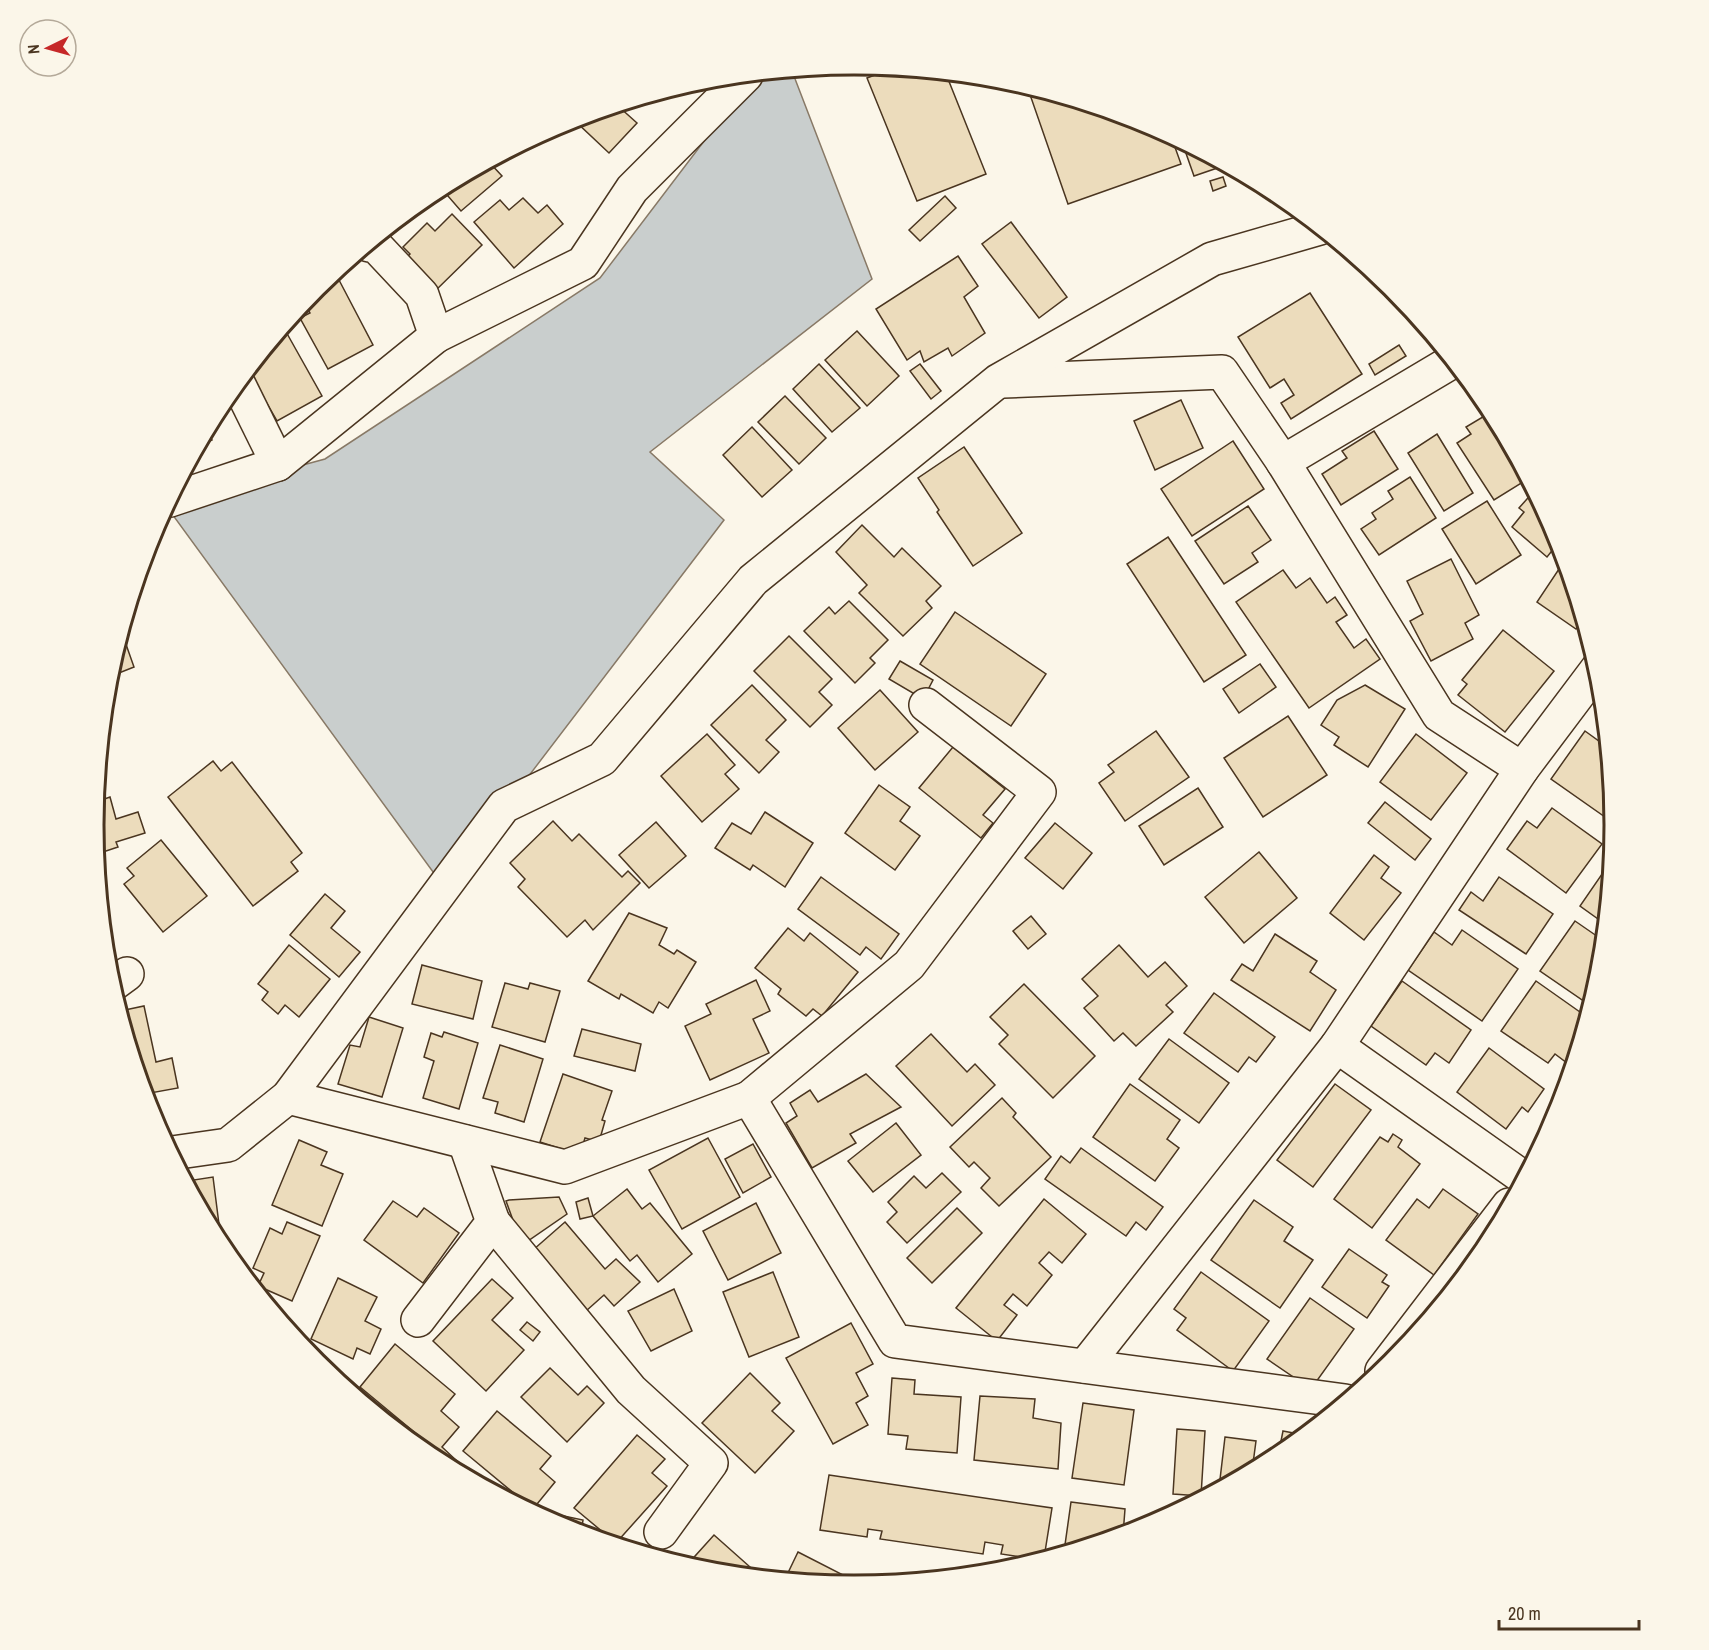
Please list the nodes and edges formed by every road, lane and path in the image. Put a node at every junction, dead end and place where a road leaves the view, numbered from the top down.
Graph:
1 (737, 84) edge
2 (1312, 230) edge
3 (377, 247) edge
4 (436, 336) junction
5 (1447, 365) edge
6 (998, 381) junction
7 (242, 392) edge
8 (1283, 462) junction
9 (278, 464) junction
10 (180, 497) edge
11 (1590, 679) edge
12 (926, 705) dead end
13 (1522, 769) junction
14 (1337, 1046) junction
15 (288, 1097) junction
16 (749, 1098) junction
17 (465, 1142) junction
18 (180, 1152) edge
19 (1518, 1174) edge
20 (493, 1222) junction
21 (418, 1320) dead end
22 (1085, 1366) junction
23 (1336, 1400) edge
24 (661, 1532) dead end

1 - 4 street
2 - 6 street
3 - 4 street
4 - 9 street
5 - 8 street
6 - 8 street
6 - 15 street
7 - 9 street
8 - 13 street
9 - 10 street
11 - 13 street
12 - 16 street
13 - 14 street
14 - 19 street
14 - 22 street
15 - 17 street
15 - 18 street
16 - 17 street
16 - 22 street
17 - 20 street
20 - 21 street
20 - 24 street
22 - 23 street

